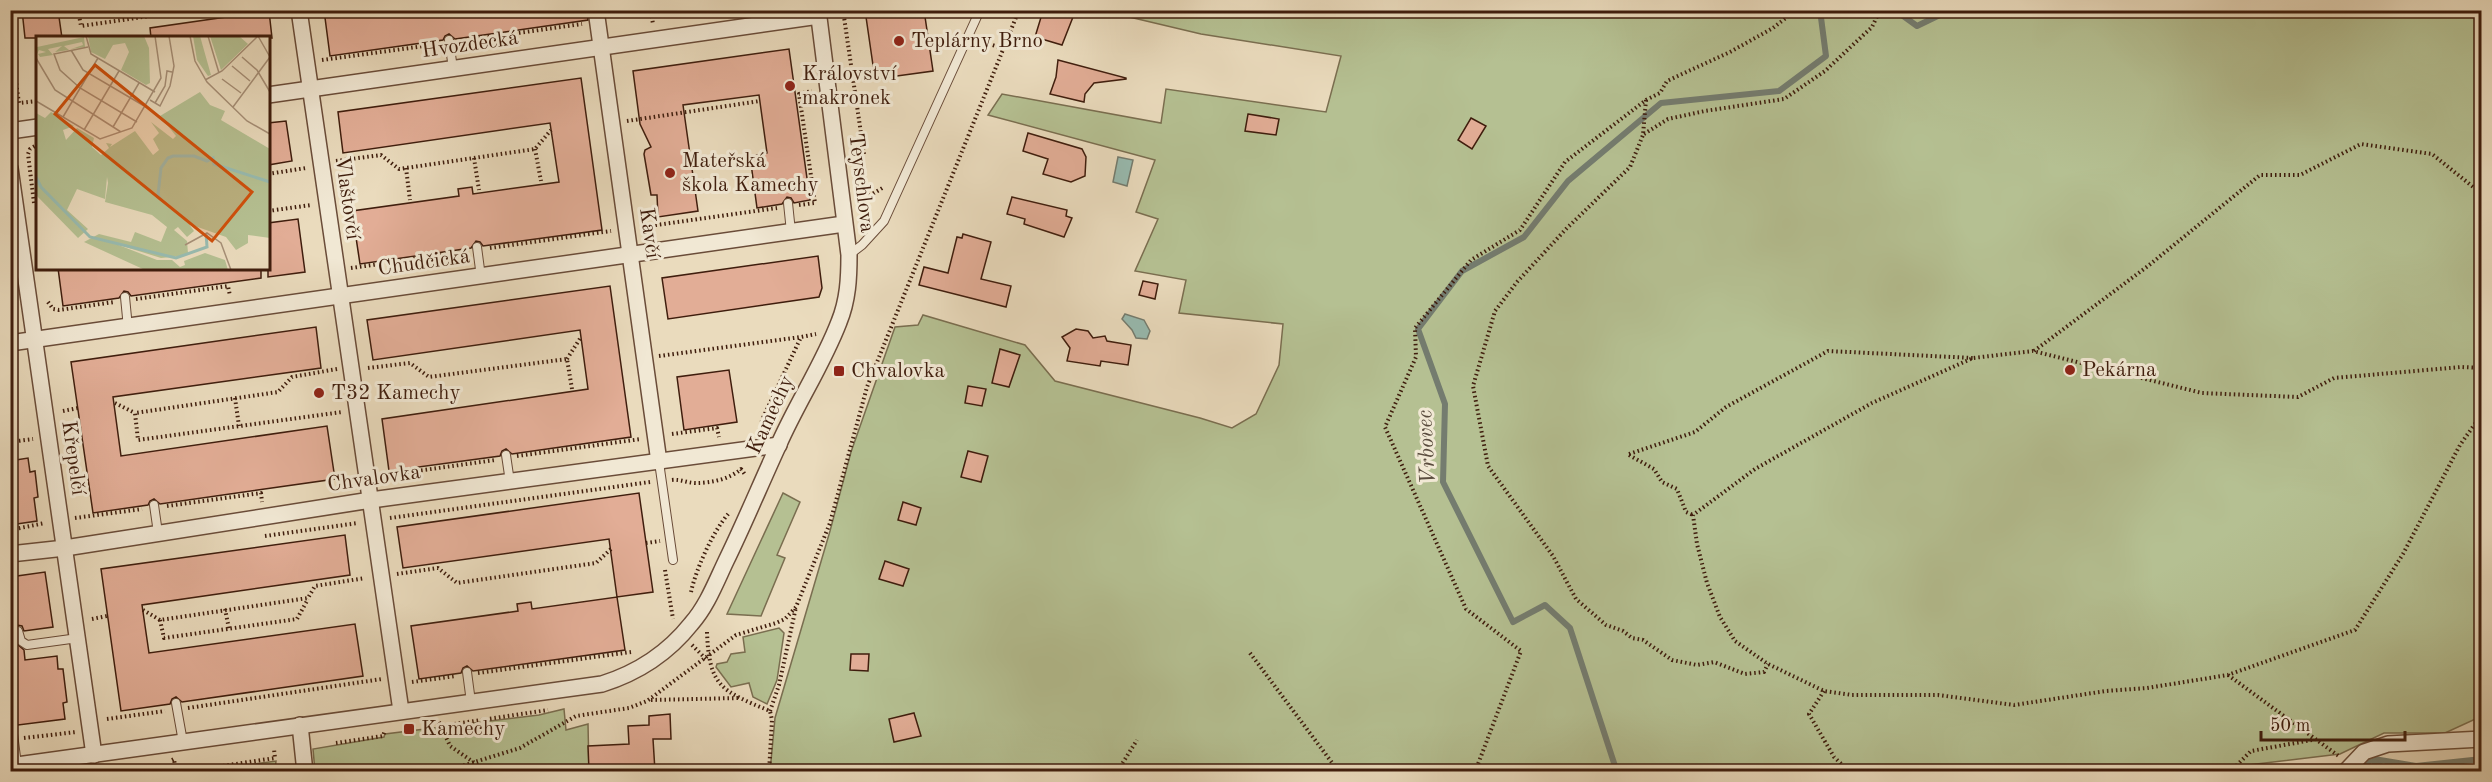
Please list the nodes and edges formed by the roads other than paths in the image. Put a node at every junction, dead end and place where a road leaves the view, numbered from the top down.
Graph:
1 (299, 10) edge
2 (596, 10) edge
3 (980, 10) edge
4 (818, 13) edge
5 (449, 40) dead end
6 (602, 48) junction
7 (453, 69) junction
8 (310, 89) junction
9 (270, 95) edge
10 (36, 127) edge
11 (10, 131) edge
12 (10, 168) edge
13 (788, 205) road end
14 (844, 224) junction
15 (791, 232) junction
16 (477, 247) dead end
17 (849, 255) junction
18 (631, 256) junction
19 (481, 277) junction
20 (340, 296) junction
21 (125, 299) road end
22 (128, 328) junction
23 (36, 341) junction
24 (10, 343) edge
25 (779, 445) junction
26 (506, 456) road end
27 (659, 462) junction
28 (510, 482) junction
29 (371, 500) junction
30 (154, 506) road end
31 (158, 533) junction
32 (65, 548) junction
33 (10, 554) edge
34 (673, 560) dead end
35 (18, 632) dead end
36 (78, 638) junction
37 (468, 673) road end
38 (471, 702) junction
39 (177, 706) road end
40 (401, 711) junction
41 (300, 725) junction
42 (12, 726) dead end
43 (2481, 739) edge
44 (183, 742) junction
45 (94, 755) junction
46 (14, 766) edge
47 (2348, 768) edge
48 (305, 771) edge

1 - 8 street, Vlaštovčí
2 - 6 street, Kavčí
3 - 17 lane
4 - 6 street, Hvozdecká
4 - 14 street, Teyschlova
5 - 7 lane
6 - 7 street, Hvozdecká
6 - 18 street, Kavčí
7 - 8 street, Hvozdecká
8 - 9 street, Hvozdecká
8 - 20 street, Vlaštovčí
10 - 11 street
12 - 23 street, Křepelčí
13 - 15 lane
14 - 15 street, Chudčická
14 - 17 street, Teyschlova
15 - 18 street, Chudčická
16 - 19 lane
17 - 25 street, Kamechy
18 - 19 street, Chudčická
18 - 27 street, Kavčí
19 - 20 street, Chudčická
20 - 22 street, Chudčická
20 - 29 street, Vlaštovčí
21 - 22 lane
22 - 23 street, Chudčická
23 - 24 street, Chudčická
23 - 32 street, Křepelčí
25 - 27 street, Chvalovka
25 - 38 street, Kamechy
26 - 28 lane
27 - 28 street, Chvalovka
27 - 34 lane
28 - 29 street, Chvalovka
29 - 31 street, Chvalovka
29 - 40 street, Vlaštovčí
30 - 31 lane
31 - 32 street, Chvalovka
32 - 33 street, Chvalovka
32 - 36 street, Křepelčí
35 - 36 lane
36 - 45 street, Křepelčí
37 - 38 lane
38 - 40 street, Kamechy
39 - 44 lane
40 - 41 street, Kamechy
41 - 44 street, Kamechy
41 - 48 street
42 - 46 lane
43 - 47 street
44 - 45 street, Kamechy
45 - 46 street, Kamechy

